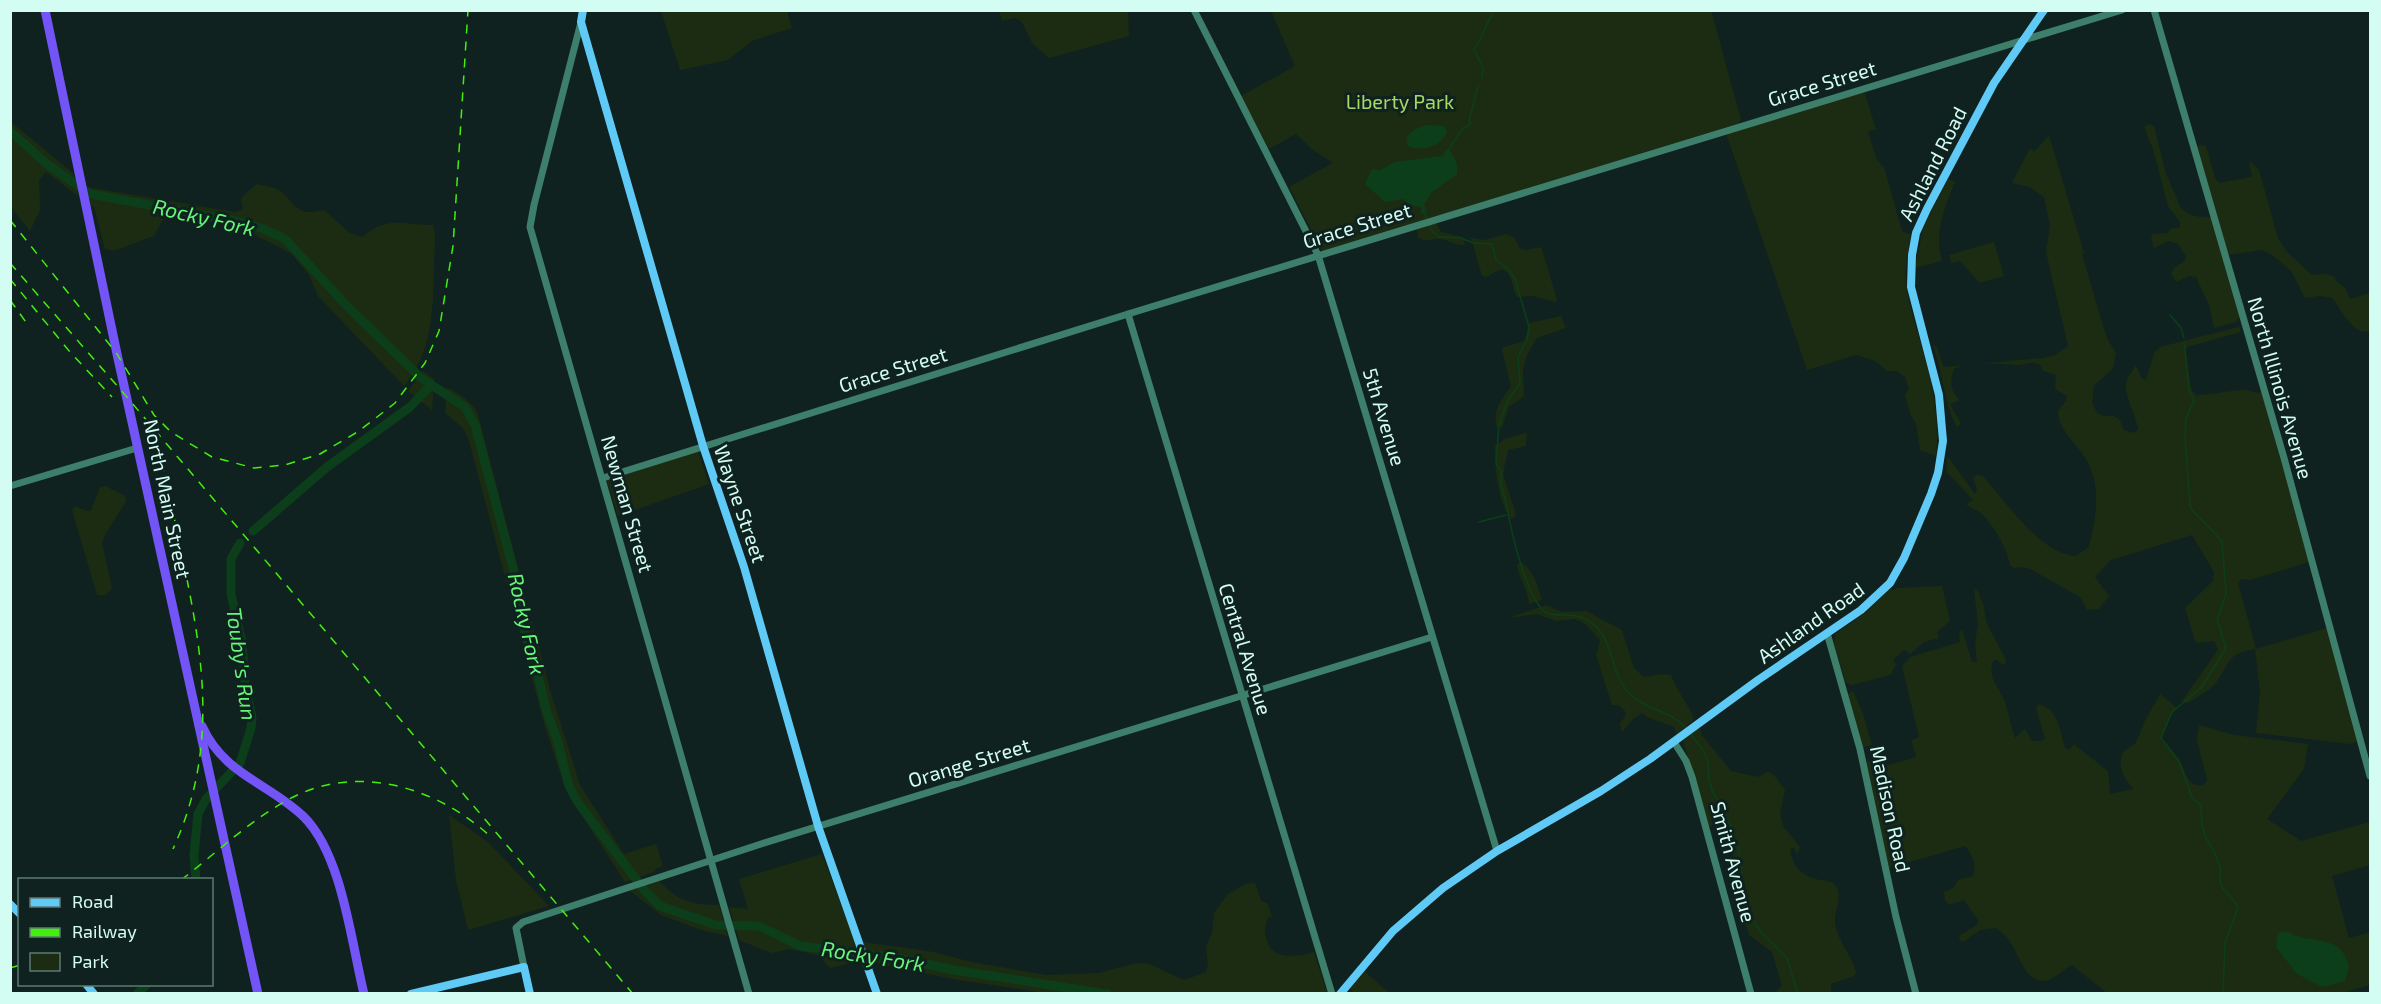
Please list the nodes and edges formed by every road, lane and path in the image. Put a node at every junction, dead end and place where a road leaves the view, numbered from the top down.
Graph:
1 (45, 10) edge
2 (583, 10) edge
3 (1194, 10) edge
4 (2044, 10) edge
5 (2122, 10) edge
6 (2154, 10) edge
7 (580, 22) junction
8 (2023, 41) junction
9 (1318, 255) junction
10 (1128, 314) junction
11 (703, 446) junction
12 (137, 448) junction
13 (603, 478) junction
14 (10, 486) edge
15 (1827, 633) junction
16 (1432, 637) junction
17 (1242, 696) junction
18 (195, 710) junction
19 (1674, 742) junction
20 (2370, 776) edge
21 (818, 826) junction
22 (1497, 851) junction
23 (711, 860) junction
24 (524, 967) junction
25 (258, 993) edge
26 (364, 993) edge
27 (411, 993) edge
28 (530, 993) edge
29 (749, 993) edge
30 (878, 993) edge
31 (1332, 993) edge
32 (1341, 993) edge
33 (1751, 993) edge
34 (1916, 993) edge

1 - 12 highway, North Main Street
2 - 7 main road
3 - 9 street, 5th Avenue
4 - 8 main road, Ashland Road
5 - 8 street, Grace Street
6 - 20 street, North Illinois Avenue
7 - 11 main road, Wayne Street
7 - 13 street, Newman Street
8 - 9 street, Grace Street
8 - 15 main road, Ashland Road
9 - 10 street, Grace Street
9 - 16 street, 5th Avenue
10 - 11 street, Grace Street
10 - 17 street, Central Avenue
11 - 13 street, Grace Street
11 - 21 main road, Wayne Street
12 - 14 street
12 - 18 highway, North Main Street
13 - 23 street, Newman Street
15 - 19 main road, Ashland Road
15 - 34 street, Madison Road
16 - 17 street, Orange Street
16 - 22 street, 5th Avenue
17 - 21 street, Orange Street
17 - 31 street, Central Avenue
18 - 25 highway, North Main Street
18 - 26 highway
19 - 22 main road, Ashland Road
19 - 33 street, Smith Avenue
21 - 23 street, Orange Street
21 - 30 main road, Wayne Street
22 - 32 main road, Ashland Road
23 - 24 street, Orange Street
23 - 29 street, Newman Street
24 - 27 main road
24 - 28 main road

